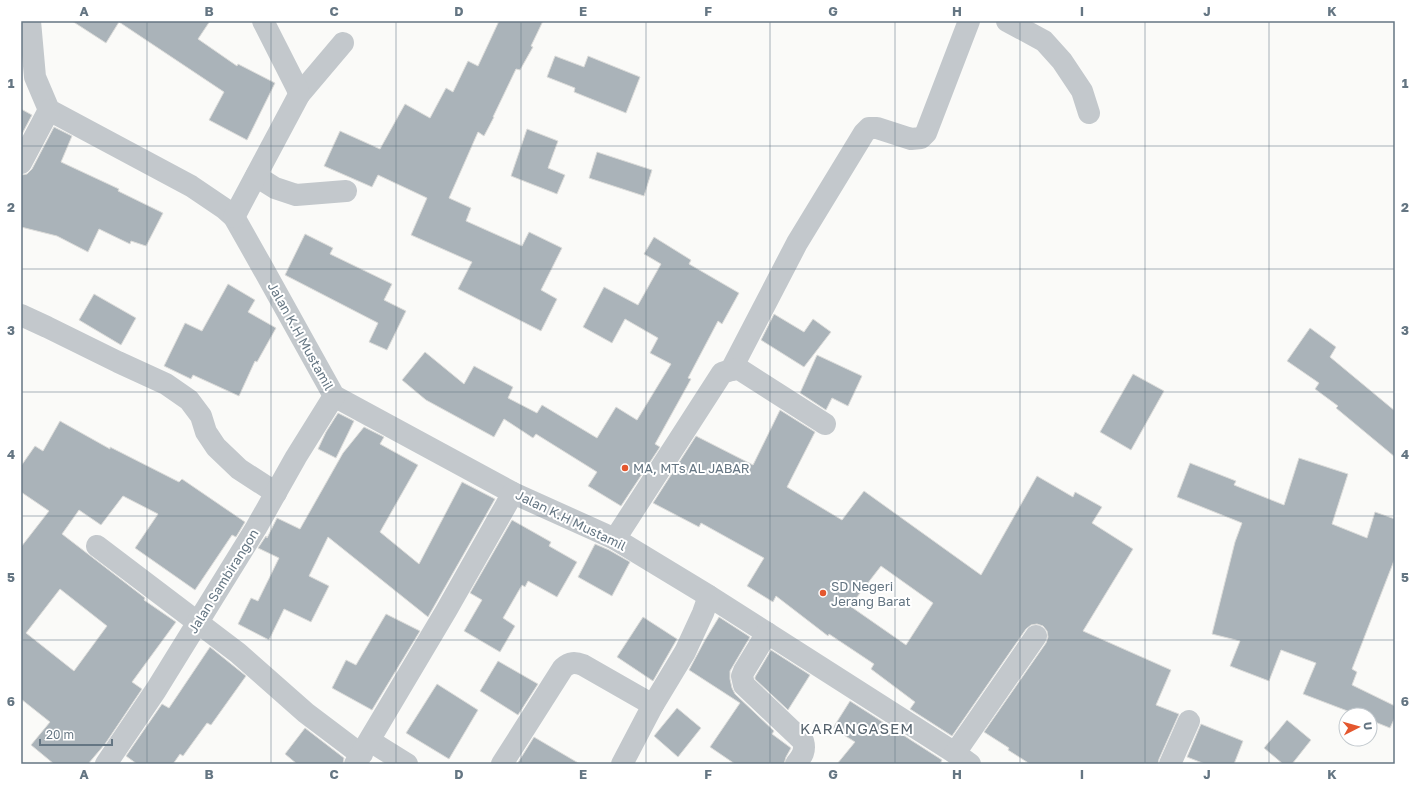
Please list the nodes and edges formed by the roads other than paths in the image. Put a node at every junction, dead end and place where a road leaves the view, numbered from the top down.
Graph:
1 (30, 21) edge
2 (263, 21) edge
3 (969, 21) edge
4 (1007, 21) edge
5 (343, 43) dead end
6 (299, 95) junction
7 (49, 110) junction
8 (1089, 113) dead end
9 (21, 163) edge
10 (256, 176) junction
11 (346, 191) dead end
12 (234, 217) junction
13 (21, 315) edge
14 (731, 370) junction
15 (334, 396) junction
16 (825, 424) dead end
17 (276, 493) junction
18 (513, 493) junction
19 (615, 539) junction
20 (97, 546) dead end
21 (709, 596) junction
22 (197, 622) junction
23 (767, 633) junction
24 (1036, 636) dead end
25 (653, 705) junction
26 (1189, 721) dead end
27 (362, 753) edge
28 (963, 758) edge
29 (106, 764) edge
30 (407, 764) edge
31 (502, 764) edge
32 (622, 764) edge
33 (796, 764) edge
34 (1170, 764) edge

1 - 7 street
2 - 6 street
3 - 14 street
4 - 8 street
5 - 6 street
6 - 10 street
7 - 9 street
7 - 12 street, Jalan K.H Mustamil
10 - 11 street
10 - 12 street
12 - 15 street, Jalan K.H Mustamil
13 - 17 street
14 - 16 street
14 - 19 street
15 - 17 street, Jalan Sambirangon
15 - 18 street, Jalan K.H Mustamil
17 - 22 street, Jalan Sambirangon
18 - 19 street, Jalan K.H Mustamil
18 - 27 street
19 - 21 street, Jalan K.H Mustamil
20 - 22 street
21 - 23 street, Jalan K.H Mustamil
21 - 25 street
22 - 27 street
22 - 29 street, Jalan Sambirangon
23 - 28 street, Jalan K.H Mustamil
23 - 33 street
24 - 28 street
25 - 31 street
25 - 32 street
26 - 34 street
27 - 30 street

